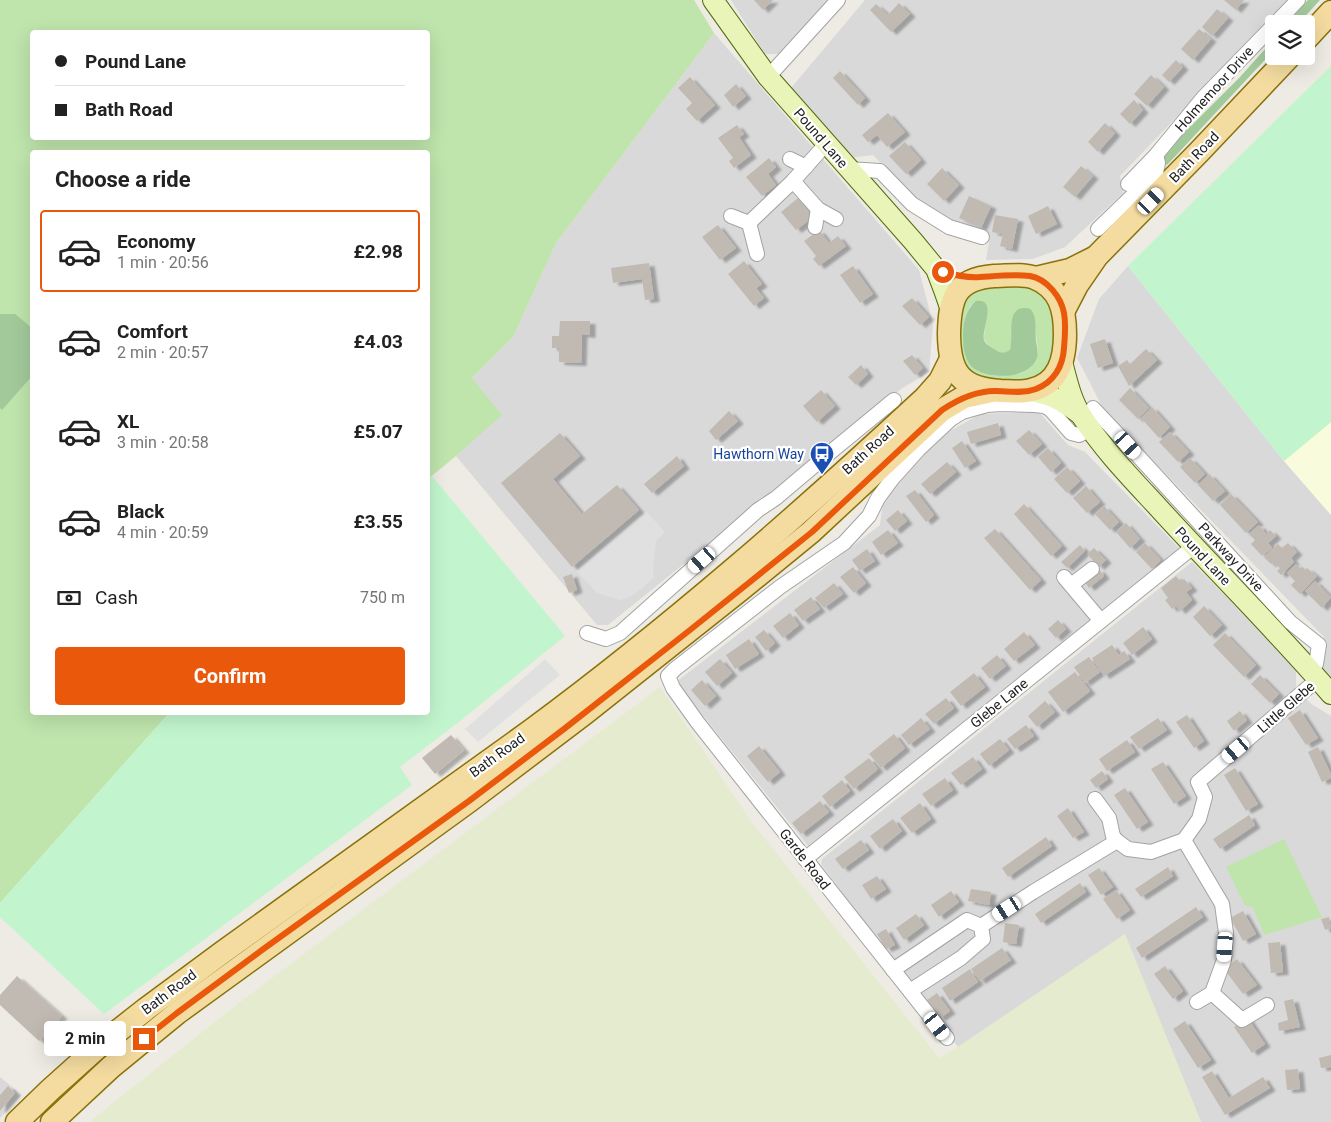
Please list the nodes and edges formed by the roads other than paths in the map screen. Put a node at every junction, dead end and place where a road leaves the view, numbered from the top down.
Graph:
1 (713, 0) edge
2 (838, 0) edge
3 (1298, 0) edge
4 (1331, 12) edge
5 (1283, 15) edge
6 (1315, 29) edge
7 (1265, 33) edge
8 (1281, 65) edge
9 (768, 77) junction
10 (826, 144) junction
11 (1156, 155) junction
12 (790, 159) dead end
13 (806, 167) junction
14 (848, 169) junction
15 (793, 181) junction
16 (1128, 184) dead end
17 (818, 209) junction
18 (731, 216) dead end
19 (836, 219) dead end
20 (749, 223) junction
21 (815, 227) dead end
22 (1098, 229) dead end
23 (982, 237) dead end
24 (757, 254) dead end
25 (1096, 256) junction
26 (936, 269) junction
27 (979, 278) junction
28 (1036, 278) junction
29 (951, 310) junction
30 (1064, 310) junction
31 (951, 359) junction
32 (1062, 362) junction
33 (992, 390) junction
34 (1030, 391) junction
35 (894, 400) dead end
36 (1088, 417) junction
37 (1120, 451) junction
38 (776, 498) junction
39 (795, 516) junction
40 (812, 532) junction
41 (1194, 547) junction
42 (1092, 570) dead end
43 (1101, 621) junction
44 (587, 633) dead end
45 (1320, 682) edge
46 (1095, 799) dead end
47 (1184, 840) junction
48 (1117, 842) junction
49 (805, 859) junction
50 (981, 926) junction
51 (893, 970) junction
52 (910, 991) junction
53 (1212, 993) junction
54 (1197, 1002) dead end
55 (1266, 1005) dead end
56 (947, 1038) dead end
57 (17, 1122) edge
58 (52, 1122) edge

1 - 9 street, Pound Lane
2 - 9 street
3 - 5 street, Holmemoor Drive
4 - 6 main road
7 - 11 street, Holmemoor Drive
8 - 25 main road, Bath Road
9 - 10 street, Pound Lane
10 - 13 street
10 - 14 street, Pound Lane
11 - 16 street, Holmemoor Drive
11 - 22 street, Holmemoor Drive
12 - 13 street
13 - 15 street
14 - 23 street
14 - 26 street, Pound Lane
15 - 17 street
15 - 20 street
17 - 19 street
17 - 21 street
18 - 20 street
20 - 24 street
25 - 28 main road, Bath Road
25 - 30 main road, Bath Road
26 - 27 street
26 - 29 street, Pound Lane
27 - 28 main road
27 - 29 main road
28 - 30 main road
29 - 31 main road
30 - 32 main road
31 - 33 main road
31 - 39 main road, Bath Road
32 - 34 main road
32 - 36 street, Pound Lane
33 - 34 main road
33 - 40 main road, Bath Road
34 - 36 street, Pound Lane
35 - 38 street
36 - 37 street, Pound Lane
36 - 49 street, Garde Road
37 - 41 street, Pound Lane
37 - 45 street, Parkway Drive
38 - 39 street
38 - 44 street
39 - 40 main road
39 - 57 main road, Bath Road
40 - 58 main road, Bath Road
41 - 43 street, Glebe Lane
41 - 45 street, Pound Lane
42 - 43 street
43 - 49 street, Glebe Lane
45 - 47 street, Little Glebe
46 - 48 street
47 - 48 street
47 - 53 street
48 - 50 street
49 - 51 street, Garde Road
50 - 51 street
50 - 52 street
51 - 52 street, Garde Road
52 - 56 street, Garde Road
53 - 54 street
53 - 55 street

